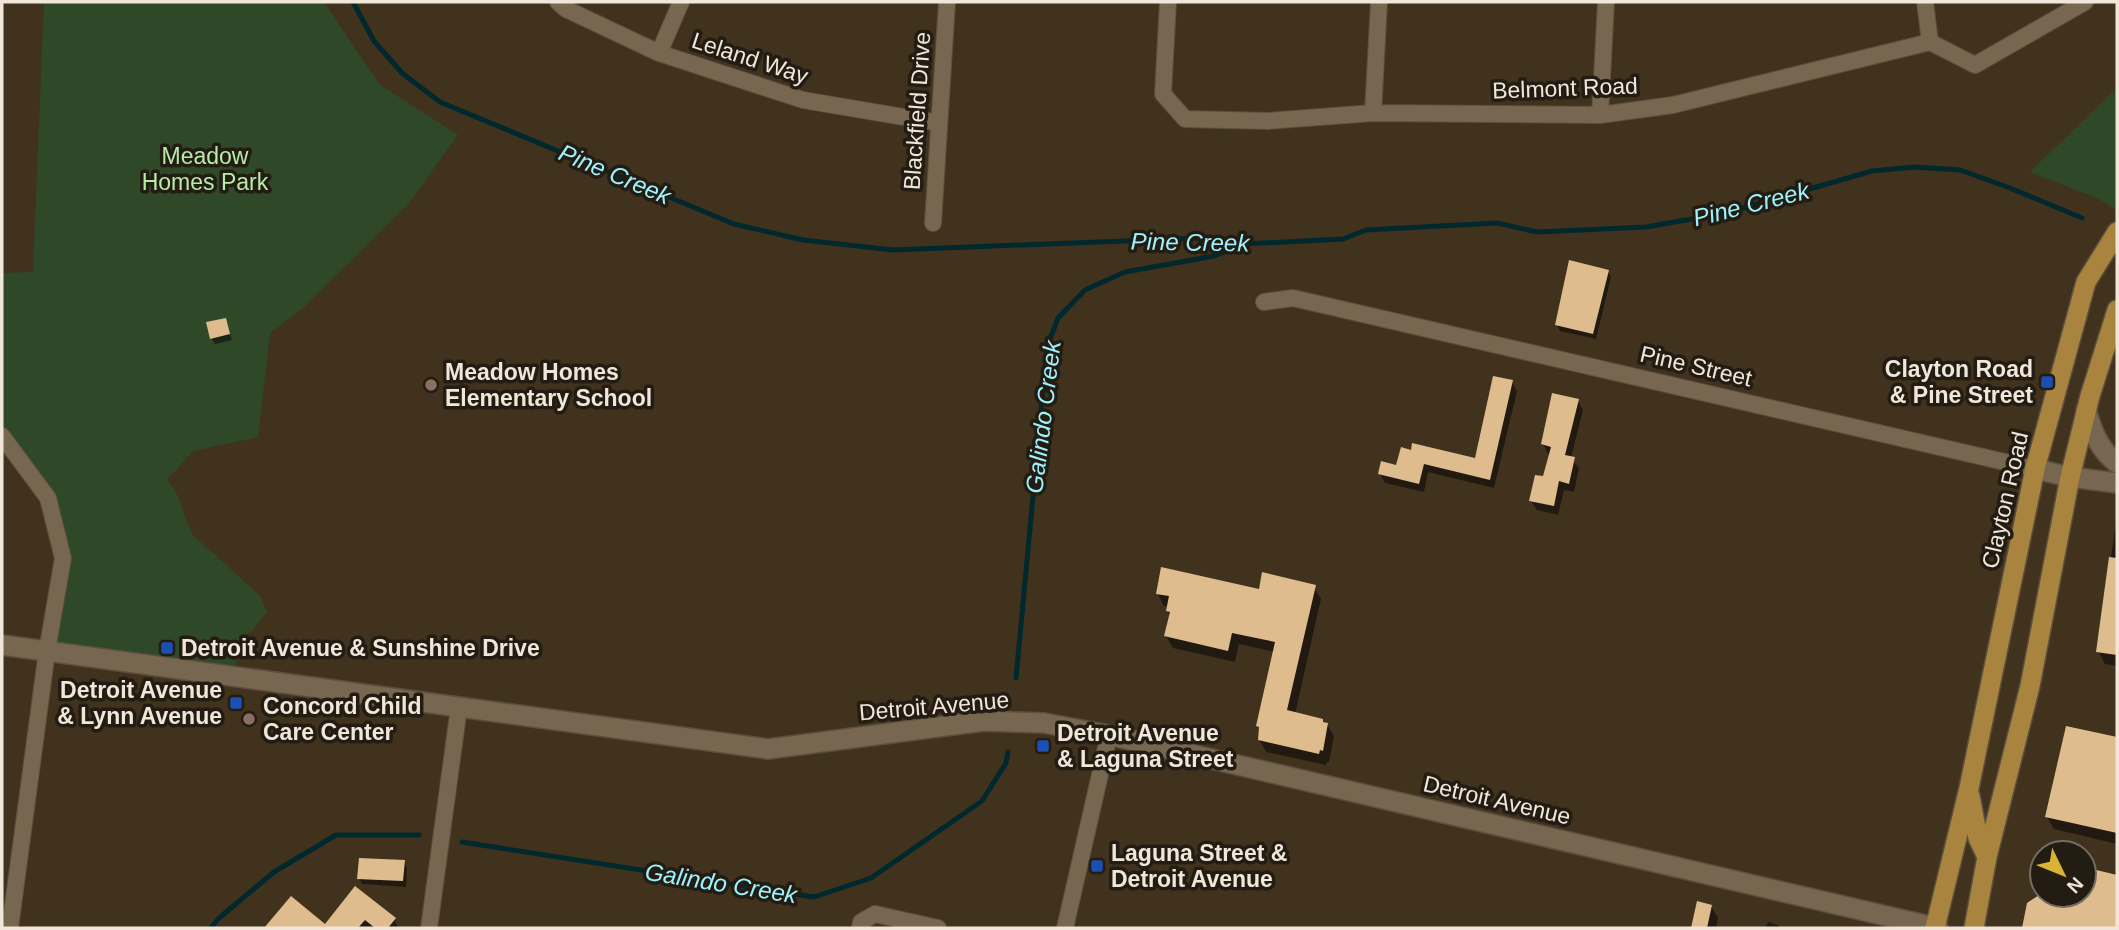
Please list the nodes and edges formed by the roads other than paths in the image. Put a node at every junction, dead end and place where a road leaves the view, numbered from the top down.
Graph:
1 (558, 2) edge
2 (681, 2) edge
3 (947, 2) edge
4 (1168, 2) edge
5 (1380, 2) edge
6 (1606, 2) edge
7 (1925, 2) edge
8 (2085, 2) edge
9 (1930, 42) junction
10 (659, 53) junction
11 (1373, 113) junction
12 (1600, 115) junction
13 (939, 123) junction
14 (933, 223) dead end
15 (2117, 232) edge
16 (1264, 302) dead end
17 (2117, 310) edge
18 (2086, 410) junction
19 (2, 436) edge
20 (2117, 463) edge
21 (2035, 469) junction
22 (2070, 477) junction
23 (2117, 483) edge
24 (2, 645) edge
25 (47, 651) junction
26 (459, 706) junction
27 (1109, 735) junction
28 (1969, 788) junction
29 (1987, 857) junction
30 (10, 928) edge
31 (429, 928) edge
32 (860, 928) edge
33 (938, 928) edge
34 (1065, 928) edge
35 (1936, 928) edge
36 (1975, 928) edge

1 - 10 street, Leland Way
2 - 10 street
3 - 13 street, Blackfield Drive
4 - 11 street, Belmont Road
5 - 11 street
6 - 12 street
7 - 9 street
8 - 9 street
9 - 12 street, Belmont Road
10 - 13 street, Leland Way
11 - 12 street, Belmont Road
13 - 14 street, Blackfield Drive
15 - 21 main road, Clayton Road
16 - 21 street, Pine Street
17 - 18 main road, Clayton Road
18 - 20 street
18 - 22 main road, Clayton Road
19 - 25 street
21 - 22 street, Pine Street
21 - 28 main road, Clayton Road
22 - 23 street, Pine Street
22 - 29 main road, Clayton Road
24 - 25 street, Detroit Avenue
25 - 26 street, Detroit Avenue
25 - 30 street
26 - 27 street, Detroit Avenue
26 - 31 street
27 - 34 street
27 - 35 street, Detroit Avenue
28 - 29 main road, Clayton Road
28 - 35 main road, Clayton Road
29 - 36 main road, Clayton Road
32 - 33 street

